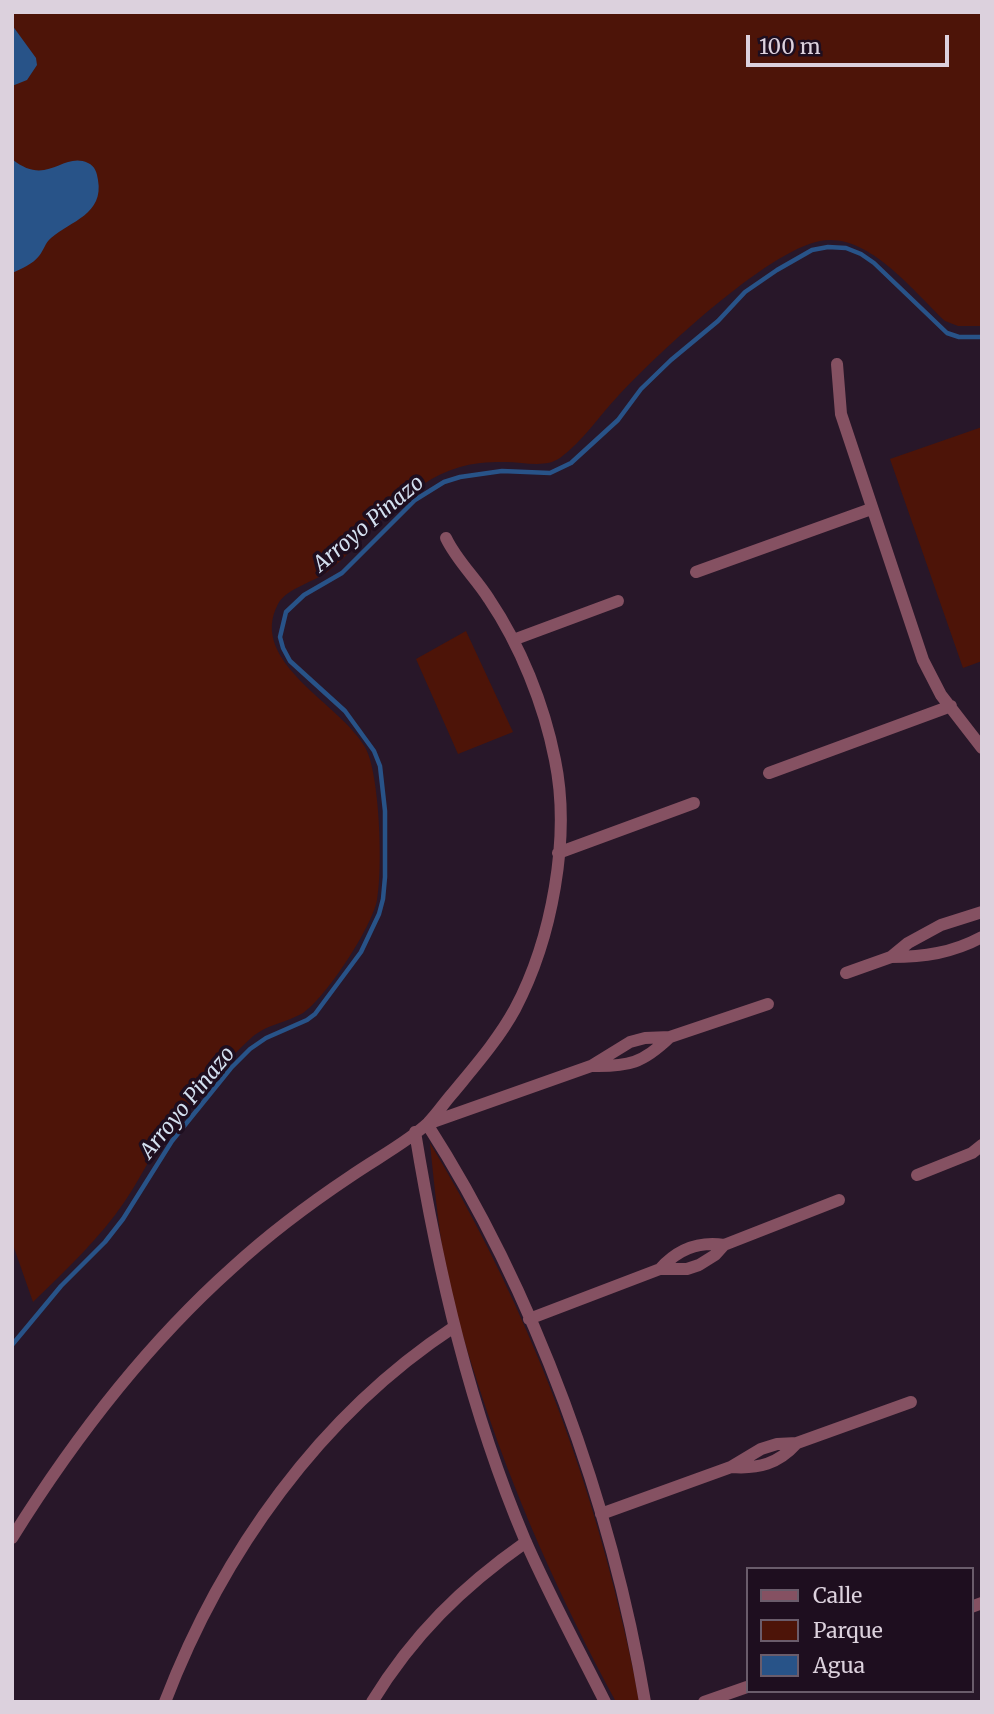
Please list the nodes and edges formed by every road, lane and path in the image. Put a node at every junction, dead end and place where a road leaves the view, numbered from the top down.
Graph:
1 (837, 364) dead end
2 (871, 509) junction
3 (446, 538) dead end
4 (696, 572) dead end
5 (618, 601) dead end
6 (513, 640) junction
7 (951, 706) junction
8 (981, 746) edge
9 (769, 774) dead end
10 (694, 803) dead end
11 (558, 853) junction
12 (982, 912) edge
13 (982, 937) edge
14 (891, 957) junction
15 (846, 974) dead end
16 (768, 1004) dead end
17 (670, 1037) junction
18 (591, 1066) junction
19 (427, 1124) junction
20 (415, 1132) junction
21 (978, 1151) edge
22 (917, 1175) dead end
23 (839, 1200) dead end
24 (724, 1245) junction
25 (660, 1269) junction
26 (529, 1319) junction
27 (454, 1327) junction
28 (911, 1402) dead end
29 (601, 1514) junction
30 (12, 1538) edge
31 (526, 1542) junction
32 (746, 1687) edge
33 (165, 1702) edge
34 (372, 1702) edge
35 (605, 1702) edge
36 (645, 1702) edge
37 (704, 1702) edge

1 - 2 street
2 - 4 street
2 - 7 street
3 - 6 street
5 - 6 street
6 - 11 street
7 - 8 street
7 - 9 street
10 - 11 street
11 - 19 street
12 - 14 street
13 - 14 street
14 - 15 street
16 - 17 street
17 - 18 street
17 - 18 street
18 - 19 street
19 - 20 street
19 - 26 street
20 - 27 street
20 - 30 street
21 - 22 street
23 - 24 street
24 - 25 street
24 - 25 street
25 - 26 street
26 - 29 street
27 - 31 street
27 - 33 street
28 - 29 street
29 - 36 street
31 - 34 street
31 - 35 street
32 - 37 street

